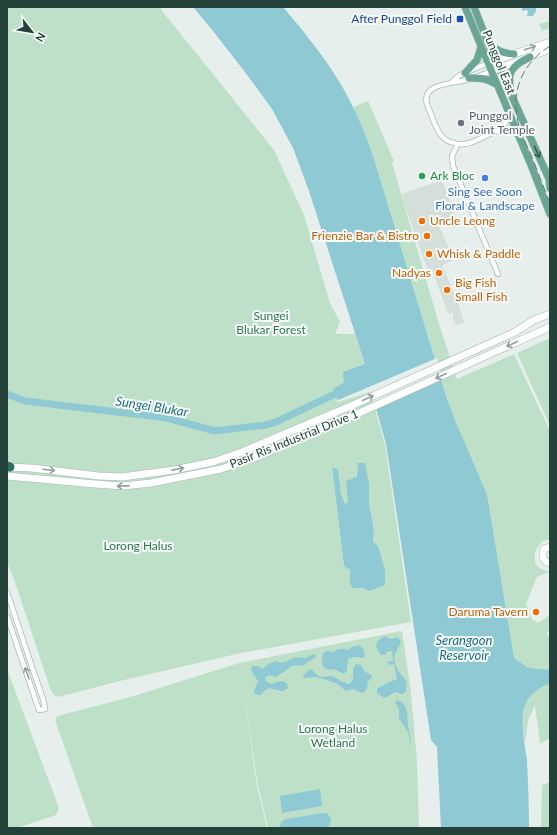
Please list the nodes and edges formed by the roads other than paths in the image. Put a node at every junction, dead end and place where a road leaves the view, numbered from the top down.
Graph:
1 (465, 7) edge
2 (474, 7) edge
3 (488, 43) junction
4 (549, 44) edge
5 (481, 46) junction
6 (514, 54) junction
7 (530, 57) junction
8 (496, 60) junction
9 (488, 63) junction
10 (500, 68) junction
11 (491, 71) junction
12 (467, 76) junction
13 (496, 84) junction
14 (509, 91) junction
15 (508, 113) junction
16 (496, 132) junction
17 (518, 135) junction
18 (457, 145) junction
19 (549, 179) edge
20 (536, 180) junction
21 (550, 188) edge
22 (550, 214) edge
23 (498, 274) dead end
24 (550, 314) edge
25 (550, 327) edge
26 (8, 469) edge
27 (550, 547) edge
28 (550, 563) edge
29 (7, 592) edge
30 (7, 616) edge

1 - 5 main road, Punggol East
2 - 3 main road, Punggol East
3 - 6 main road
3 - 8 main road, Punggol East
6 -> 4 main road
4 - 7 main road
5 - 9 main road, Punggol East
5 - 12 main road
6 - 8 main road
7 - 10 main road
7 - 14 main road
8 - 9 main road
8 - 10 main road, Punggol East
9 - 11 main road, Punggol East
9 - 12 street
10 - 11 main road
10 - 14 main road, Punggol East
11 - 12 street
11 - 13 main road, Punggol East
12 - 13 main road
12 - 18 street
13 - 15 main road, Punggol East
14 -> 19 main road, Punggol East
15 - 16 street
15 - 17 main road, Punggol East
16 - 17 street
16 - 18 street
17 - 20 main road, Punggol East
18 - 23 street
19 - 20 main road
19 - 21 main road, Punggol East
20 - 22 main road, Punggol East
26 -> 24 main road, Pasir Ris Industrial Drive 1
25 -> 26 main road, Pasir Ris Industrial Drive 1
27 - 28 main road
29 -> 30 street

